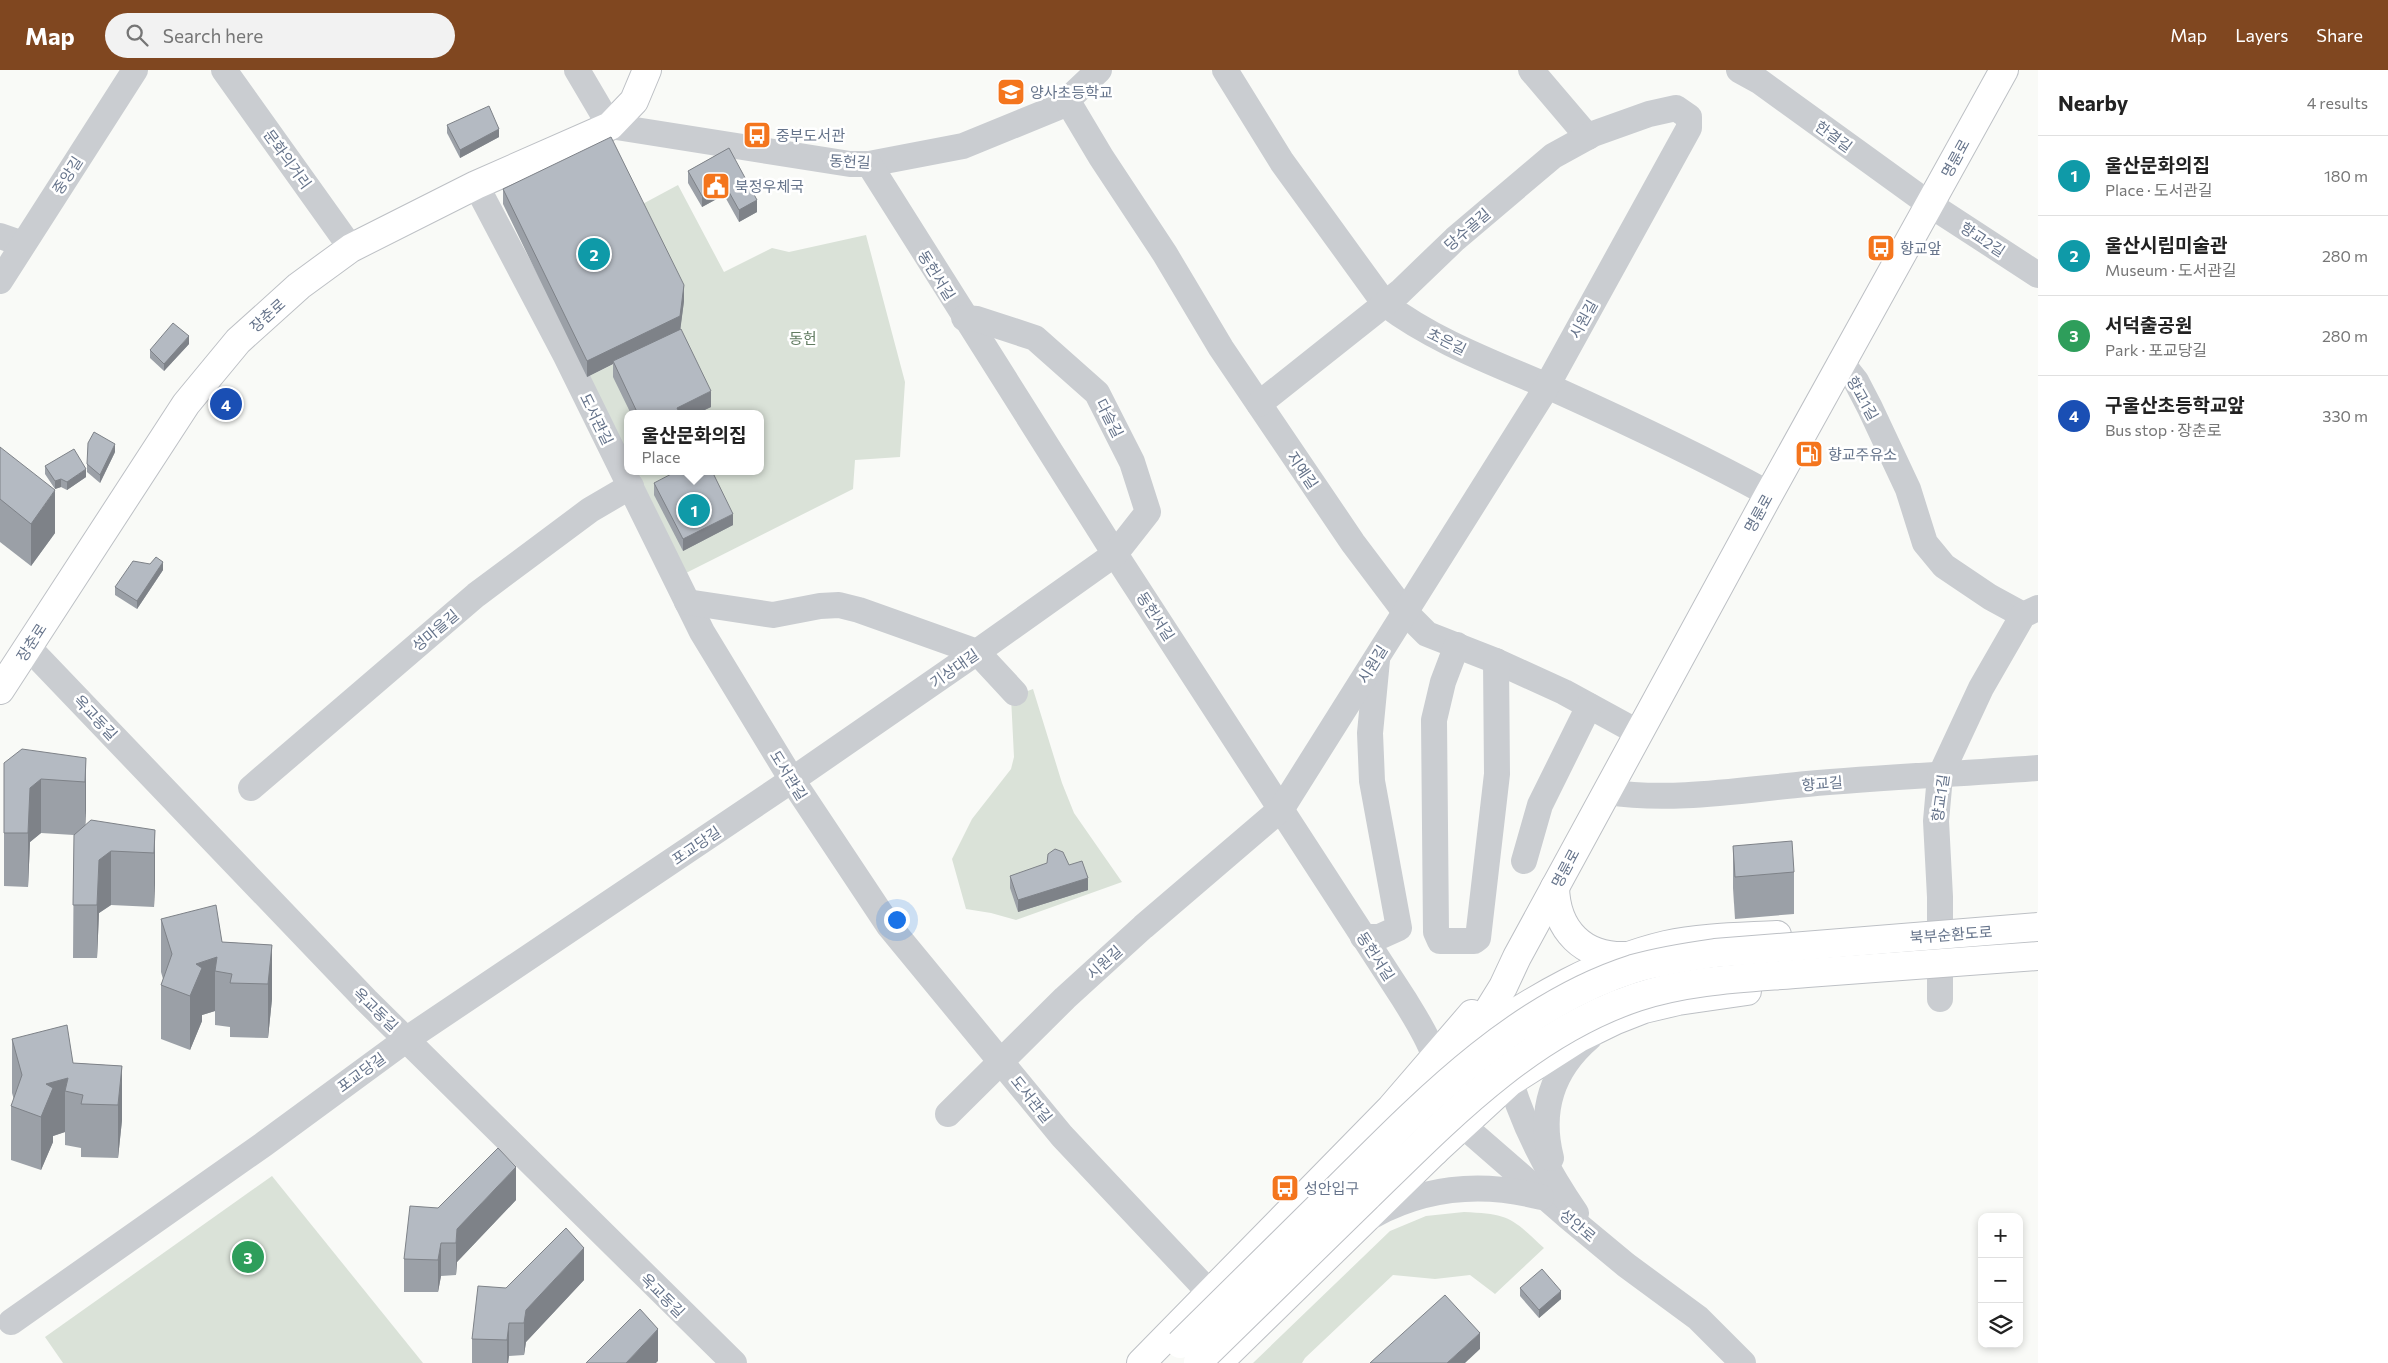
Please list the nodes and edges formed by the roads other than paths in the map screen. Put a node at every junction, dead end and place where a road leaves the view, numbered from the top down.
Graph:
1 (135, 70) edge
2 (224, 70) edge
3 (577, 70) edge
4 (647, 70) edge
5 (1099, 70) edge
6 (1225, 70) edge
7 (1531, 70) edge
8 (1739, 70) edge
9 (2004, 70) edge
10 (1067, 100) junction
11 (610, 126) junction
12 (1689, 128) joint
13 (1588, 137) junction
14 (869, 164) junction
15 (476, 185) junction
16 (1929, 204) junction
17 (12, 240) edge
18 (351, 248) junction
19 (2038, 275) edge
20 (0, 281) edge
21 (1385, 304) junction
22 (964, 318) junction
23 (1841, 362) junction
24 (1547, 386) junction
25 (1259, 404) junction
26 (624, 472) edge
27 (626, 475) edge
28 (631, 486) junction
29 (1769, 494) junction
30 (1115, 554) junction
31 (687, 602) junction
32 (2030, 611) edge
33 (1404, 612) junction
34 (1457, 645) junction
35 (28, 647) junction
36 (978, 652) junction
37 (1378, 654) junction
38 (1496, 661) junction
39 (0, 690) edge
40 (1015, 692) dead end
41 (1589, 706) junction
42 (1638, 733) junction
43 (2038, 768) edge
44 (1940, 776) junction
45 (792, 780) junction
46 (251, 788) dead end
47 (1607, 792) junction
48 (1282, 808) junction
49 (1524, 861) dead end
50 (1555, 887) junction
51 (2038, 927) edge
52 (1864, 936) junction
53 (1363, 937) junction
54 (1628, 956) junction
55 (2038, 956) edge
56 (1517, 957) junction
57 (1866, 973) junction
58 (1503, 987) junction
59 (1940, 999) dead end
60 (1616, 1020) junction
61 (1501, 1022) junction
62 (407, 1039) junction
63 (1459, 1041) junction
64 (1002, 1061) junction
65 (1436, 1063) junction
66 (1510, 1082) junction
67 (1391, 1108) junction
68 (948, 1114) dead end
69 (1456, 1121) junction
70 (1553, 1195) junction
71 (1366, 1218) junction
72 (1210, 1292) junction
73 (11, 1322) dead end
74 (1198, 1358) edge
75 (734, 1363) edge
76 (1141, 1363) edge
77 (1160, 1363) edge
78 (1743, 1363) edge

1 - 17 street, 중앙길
2 - 18 street, 문화의거리
3 - 11 street
4 - 11 main road, 장춘로
5 - 10 street, 동헌길
6 - 21 street, 초은길
7 - 13 street
8 - 16 street, 한결길
9 - 16 main road, 명륜로
10 - 14 street, 동헌길
10 - 25 street, 지예길
11 - 14 street, 동헌길
11 - 15 main road, 장춘로
12 - 13 street, 당수골길
12 - 24 street, 시원길
13 - 21 street, 당수골길
14 - 22 street, 동헌서길
15 - 18 main road, 장춘로
15 - 26 street, 도서관길
16 - 19 street, 향교2길
16 - 23 main road, 명륜로
17 - 20 street, 중앙길
18 - 35 main road, 장춘로
21 - 24 street, 초은길
21 - 25 street, 당수골길
22 - 30 street, 동헌서길
22 - 30 street, 다슬길
23 - 29 main road, 명륜로
23 - 32 street, 향교1길
24 - 29 street, 초은길
24 - 33 street, 시원길
25 - 33 street, 지예길
27 - 28 street, 도서관길
28 - 31 street, 도서관길
28 - 46 street, 성마을길
29 - 42 main road, 명륜로
30 - 36 street, 기상대길
30 - 48 street, 동헌서길
31 - 36 street
31 - 45 street, 도서관길
32 - 44 street, 향교1길
33 - 34 street, 지예길
33 - 37 street, 시원길
34 - 38 street, 지예길
34 - 38 street
35 - 39 main road, 장춘로
35 - 62 street, 옥교동길
36 - 40 street
36 - 45 street, 기상대길
37 - 48 street, 시원길
37 - 53 street
38 - 41 street, 지예길
41 - 42 street, 지예길
41 - 49 street
42 - 47 main road, 명륜로
43 - 44 street, 향교길
44 - 47 street, 향교길
44 - 59 street, 향교1길
45 - 62 street, 포교당길
45 - 64 street, 도서관길
47 - 50 main road, 명륜로
48 - 53 street, 동헌서길
48 - 64 street, 시원길
50 - 54 main road
50 - 56 main road, 명륜로
51 - 52 main road, 북부순환도로, bridge
52 - 54 main road
52 - 74 main road, bridge
53 - 65 street, 동헌서길
54 - 61 main road
55 - 57 main road, 북부순환도로, bridge
56 - 58 main road
56 - 63 main road
57 - 60 main road
57 - 74 main road, bridge
58 - 61 street
58 - 63 main road
60 - 66 main road
60 - 70 street
61 - 63 main road
61 - 66 street
62 - 73 street, 포교당길
62 - 75 street, 옥교동길
63 - 65 main road
63 - 69 main road
64 - 68 street, 시원길
64 - 72 street, 도서관길
65 - 67 main road
65 - 69 street, 성안로
66 - 69 main road
66 - 70 street
67 - 69 street
67 - 72 main road
69 - 70 street, 성안로
69 - 71 main road
70 - 71 street
70 - 78 street, 성안로
71 - 74 main road
72 - 76 main road
74 - 77 main road

